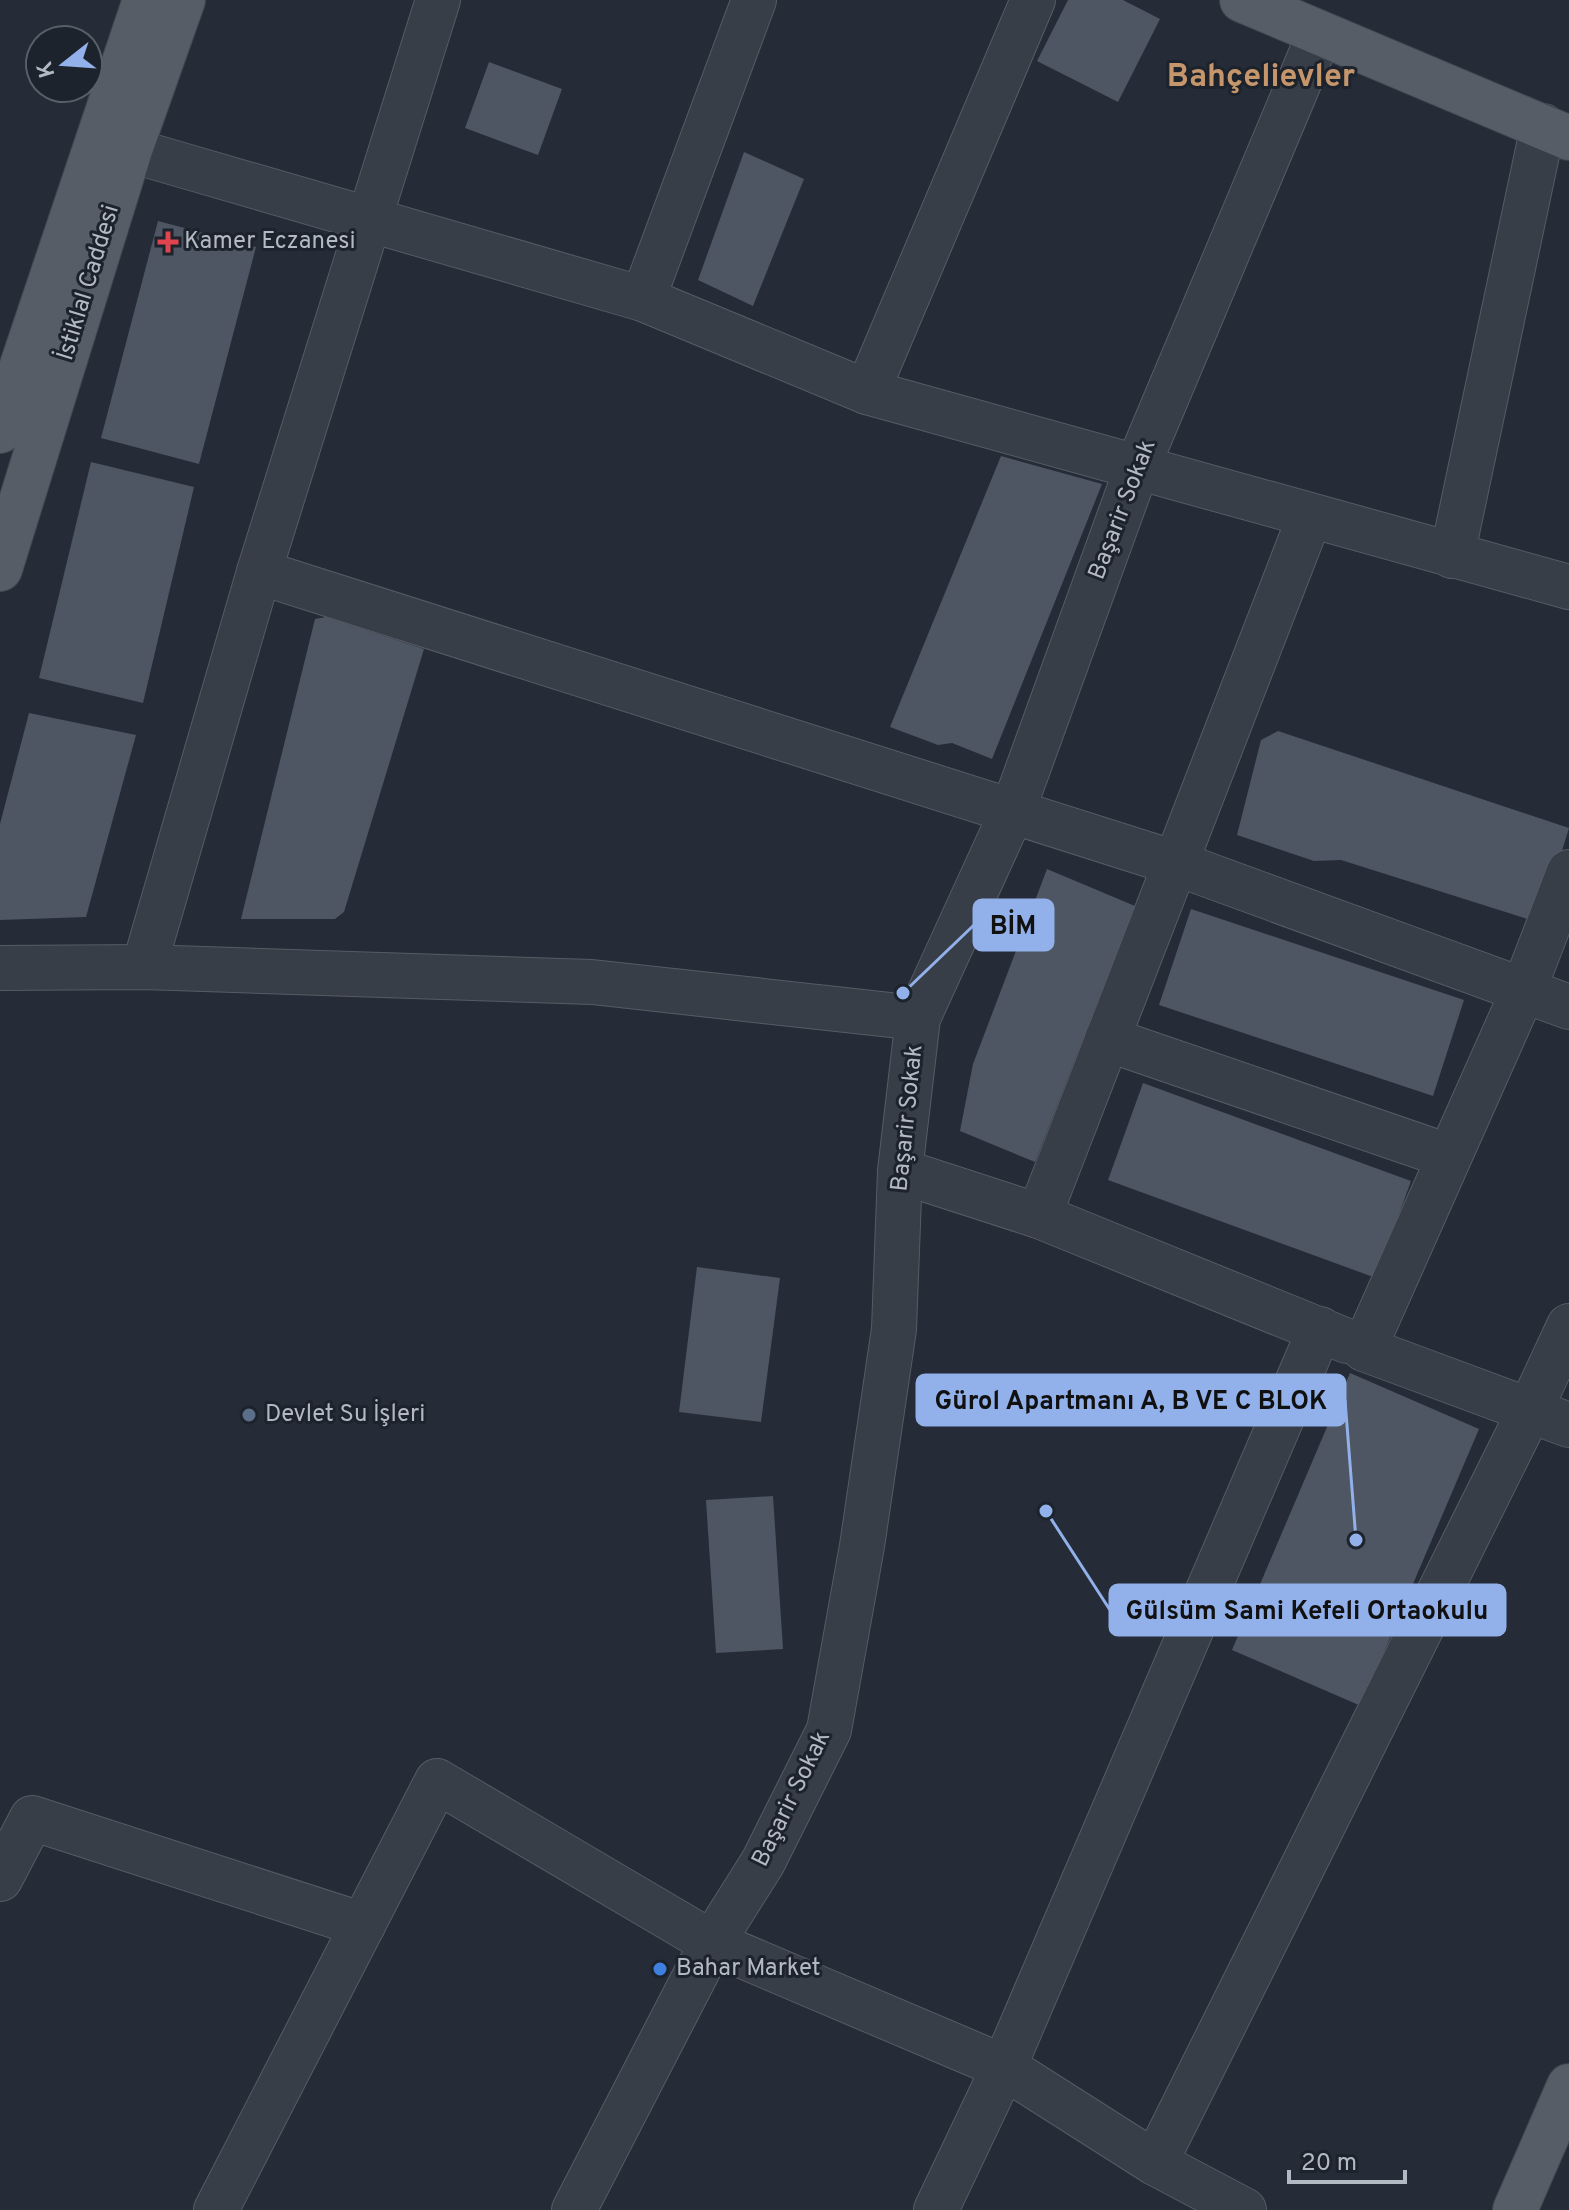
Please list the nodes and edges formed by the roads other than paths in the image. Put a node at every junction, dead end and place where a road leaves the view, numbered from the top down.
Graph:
1 (145, 0) edge
2 (183, 0) edge
3 (438, 0) edge
4 (754, 0) edge
5 (1033, 0) edge
6 (1242, 0) edge
7 (1319, 35) junction
8 (1556, 132) edge
9 (130, 150) junction
10 (368, 219) junction
11 (643, 299) junction
12 (867, 392) junction
13 (0, 431) edge
14 (1137, 468) junction
15 (1310, 516) junction
16 (1452, 556) junction
17 (0, 569) edge
18 (259, 572) junction
19 (1569, 587) edge
20 (1013, 810) junction
21 (1178, 864) junction
22 (1569, 872) edge
23 (144, 967) junction
24 (0, 968) edge
25 (1524, 989) junction
26 (1569, 1007) edge
27 (918, 1018) junction
28 (1107, 1039) junction
29 (1448, 1156) junction
30 (900, 1171) junction
31 (1039, 1216) junction
32 (1569, 1326) edge
33 (1320, 1329) junction
34 (1364, 1349) junction
35 (1549, 1419) edge
36 (0, 1879) edge
37 (363, 1925) junction
38 (712, 1943) junction
39 (1004, 2067) junction
40 (1569, 2086) edge
41 (1155, 2163) junction
42 (216, 2210) edge
43 (574, 2210) edge
44 (936, 2210) edge
45 (1244, 2210) edge
46 (1515, 2210) edge

1 - 13 main road, İstiklal Caddesi
2 - 9 main road, İstiklal Caddesi
3 - 10 street
4 - 11 street
5 - 12 street
6 - 7 main road
7 - 8 main road
7 - 14 street, Başarir Sokak
8 - 16 street
9 - 10 street
9 - 17 main road, İstiklal Caddesi
10 - 11 street
10 - 18 street
11 - 12 street
12 - 14 street
14 - 15 street
14 - 20 street, Başarir Sokak
15 - 16 street
15 - 21 street
16 - 19 street
18 - 20 street
18 - 23 street
20 - 21 street
20 - 27 street, Başarir Sokak
21 - 25 street
21 - 28 street
22 - 25 street
23 - 24 street
23 - 27 street
25 - 26 street
25 - 29 street
27 - 30 street, Başarir Sokak
28 - 29 street
28 - 31 street
29 - 34 street
30 - 31 street
30 - 38 street, Başarir Sokak
31 - 33 street
32 - 35 street
33 - 34 street
33 - 39 street
34 - 35 street
35 - 41 street
36 - 37 street
37 - 38 street
37 - 42 street
38 - 39 street
38 - 43 street, Başarir Sokak
39 - 41 street
39 - 44 street
40 - 46 main road
41 - 45 street

